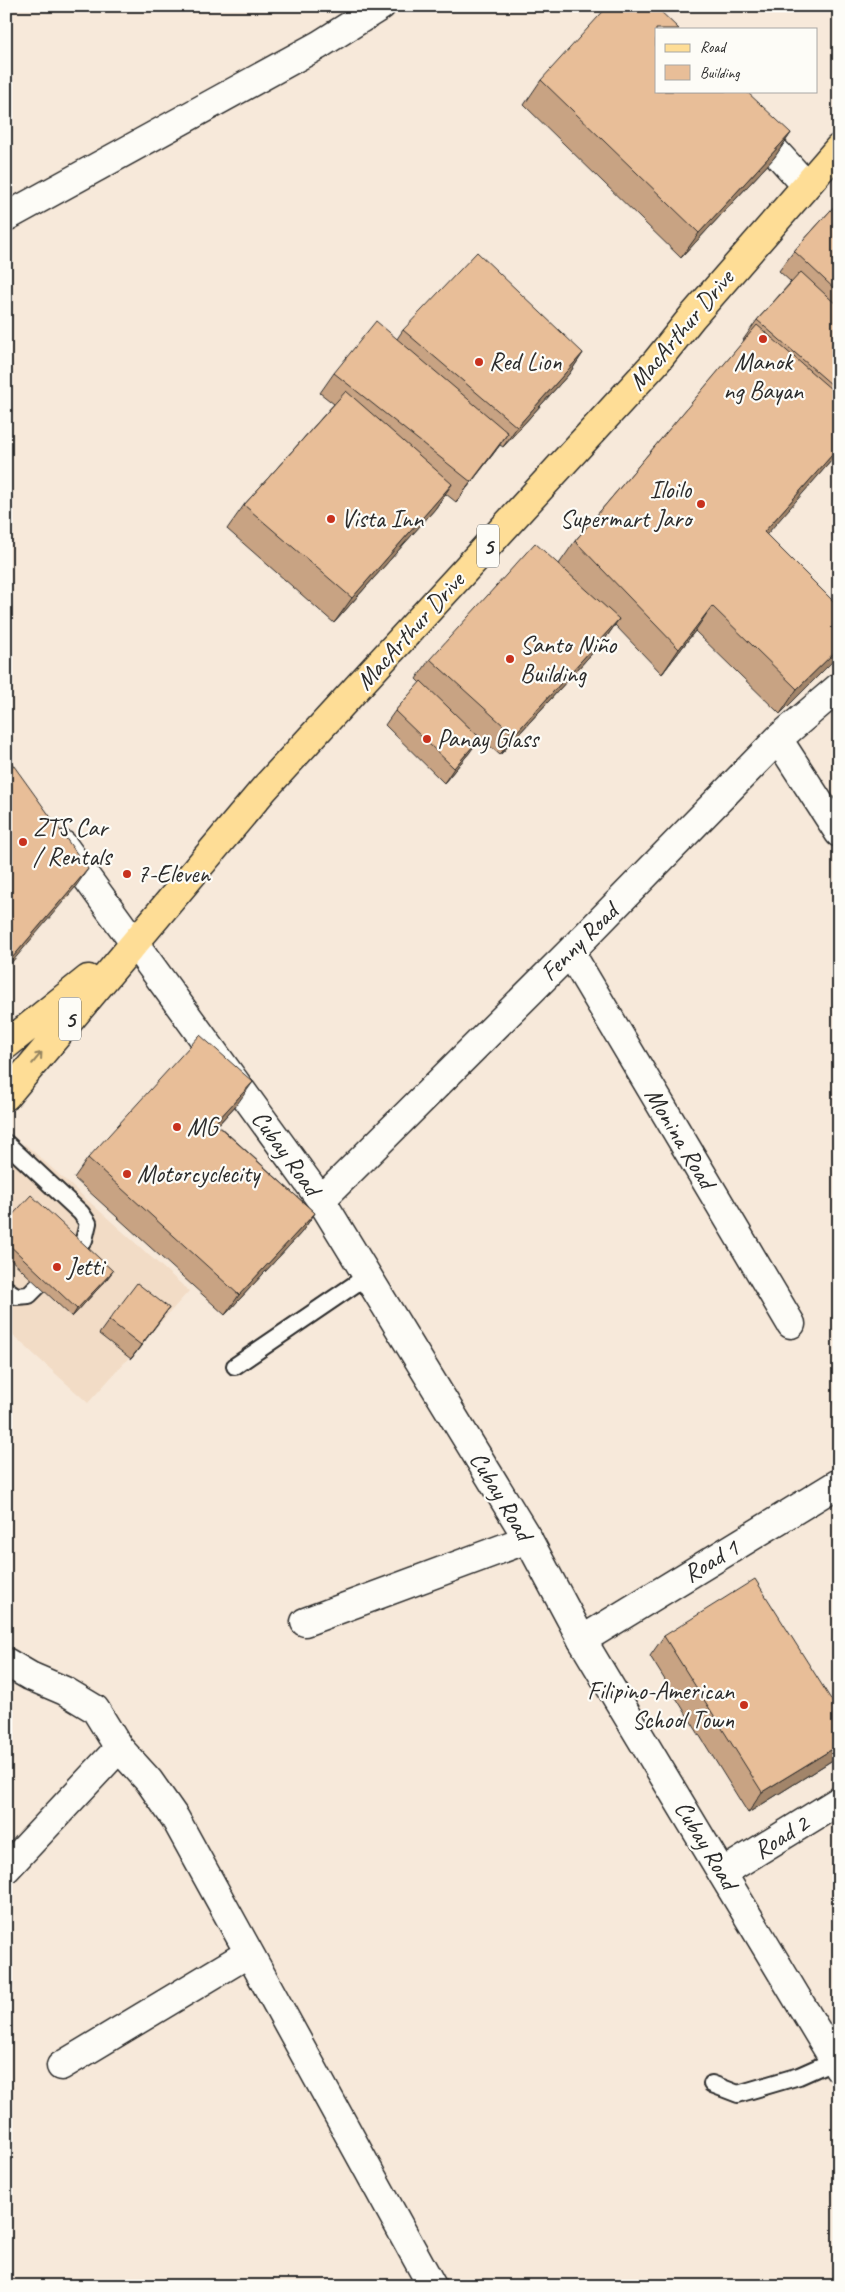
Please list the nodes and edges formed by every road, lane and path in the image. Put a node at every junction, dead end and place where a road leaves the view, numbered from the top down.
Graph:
1 (381, 6) edge
2 (721, 92) edge
3 (839, 148) edge
4 (806, 185) junction
5 (6, 217) edge
6 (839, 687) edge
7 (778, 739) junction
8 (47, 824) edge
9 (839, 833) edge
10 (134, 942) junction
11 (570, 952) junction
12 (6, 1045) edge
13 (6, 1096) edge
14 (6, 1143) edge
15 (321, 1200) junction
16 (367, 1276) junction
17 (6, 1289) edge
18 (791, 1324) dead end
19 (235, 1366) dead end
20 (839, 1483) edge
21 (528, 1538) junction
22 (305, 1622) dead end
23 (582, 1640) junction
24 (6, 1662) edge
25 (119, 1748) junction
26 (839, 1801) edge
27 (6, 1869) edge
28 (722, 1873) junction
29 (249, 1953) junction
30 (837, 2064) edge
31 (61, 2066) dead end
32 (712, 2084) dead end
33 (432, 2286) edge

1 - 5 street
2 - 4 street
3 - 4 main road, MacArthur Drive / 5
4 - 10 main road, MacArthur Drive / 5
6 - 7 street, Fenny Road
7 - 9 street
7 - 11 street, Fenny Road
8 - 10 street, Cubay Road
10 - 12 main road
13 -> 10 main road, MacArthur Drive / 5
10 - 15 street, Cubay Road
11 - 15 street, Fenny Road
11 - 18 street, Monina Road
14 - 17 lane
15 - 16 street, Cubay Road
16 - 19 lane
16 - 21 street, Cubay Road
20 - 23 street, Road 1
21 - 22 street
21 - 23 street, Cubay Road
23 - 28 street, Cubay Road
24 - 25 street
25 - 27 street
25 - 29 street
26 - 28 street, Road 2
28 - 30 street, Cubay Road
29 - 31 street
29 - 33 street
30 - 32 lane

